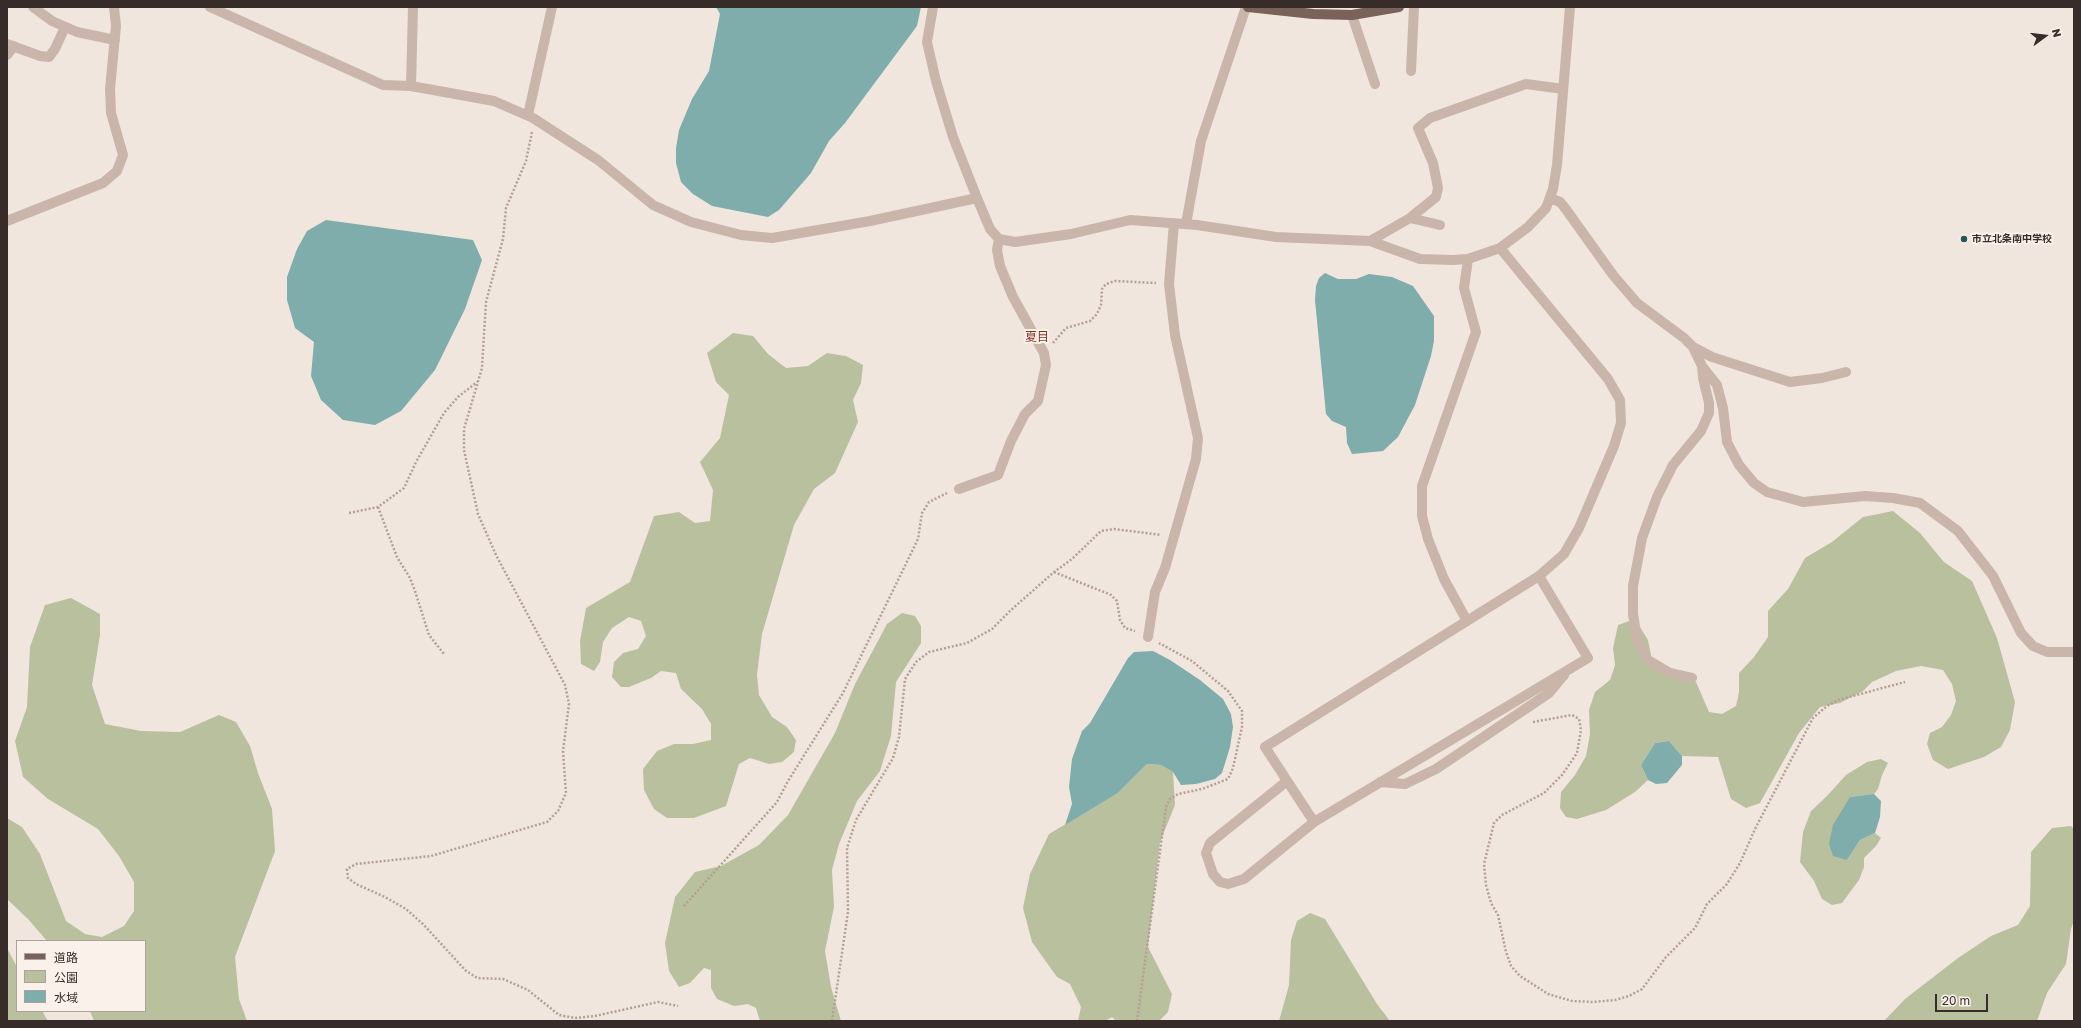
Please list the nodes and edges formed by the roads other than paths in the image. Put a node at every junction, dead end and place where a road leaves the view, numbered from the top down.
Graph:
1 (33, 7) edge
2 (114, 7) edge
3 (210, 7) edge
4 (413, 7) edge
5 (552, 7) edge
6 (933, 7) edge
7 (1247, 7) edge
8 (1399, 7) edge
9 (1414, 7) edge
10 (1570, 7) edge
11 (1314, 10) edge
12 (1352, 15) junction
13 (65, 27) junction
14 (115, 40) junction
15 (10, 45) edge
16 (7, 54) edge
17 (1411, 70) dead end
18 (1375, 84) dead end
19 (411, 86) junction
20 (1563, 89) junction
21 (530, 117) junction
22 (977, 198) junction
23 (1550, 198) junction
24 (1410, 218) junction
25 (7, 221) edge
26 (1174, 223) junction
27 (1186, 224) junction
28 (1440, 225) dead end
29 (999, 239) junction
30 (1370, 241) junction
31 (1500, 248) junction
32 (1468, 259) junction
33 (1693, 347) junction
34 (1702, 366) junction
35 (1846, 372) dead end
36 (958, 489) road end
37 (1539, 576) junction
38 (1467, 621) junction
39 (1148, 637) road end
40 (2074, 652) edge
41 (1569, 669) junction
42 (1692, 678) dead end
43 (1287, 781) junction
44 (1380, 782) junction
45 (1314, 822) junction

1 - 13 street
2 - 14 street
3 - 19 street
4 - 19 street
5 - 21 street
6 - 22 street
7 - 11 main road
7 - 27 street
8 - 12 main road
9 - 17 street
10 - 20 street
11 - 12 main road
12 - 18 street
13 - 14 street
13 - 15 street
14 - 25 street
15 - 16 street
19 - 21 street
20 - 23 street
20 - 24 street
21 - 22 street
22 - 29 street
23 - 31 street
23 - 33 street
24 - 28 street
24 - 30 street
26 - 27 street
26 - 29 street
26 - 39 street
27 - 30 street
29 - 36 street
30 - 32 street
31 - 32 street
31 - 37 street
32 - 38 street
33 - 34 street
33 - 35 street
34 - 40 street
34 - 42 street
37 - 38 street
37 - 41 street
38 - 43 street
41 - 44 street
41 - 44 street
43 - 45 street
43 - 45 street
44 - 45 street

